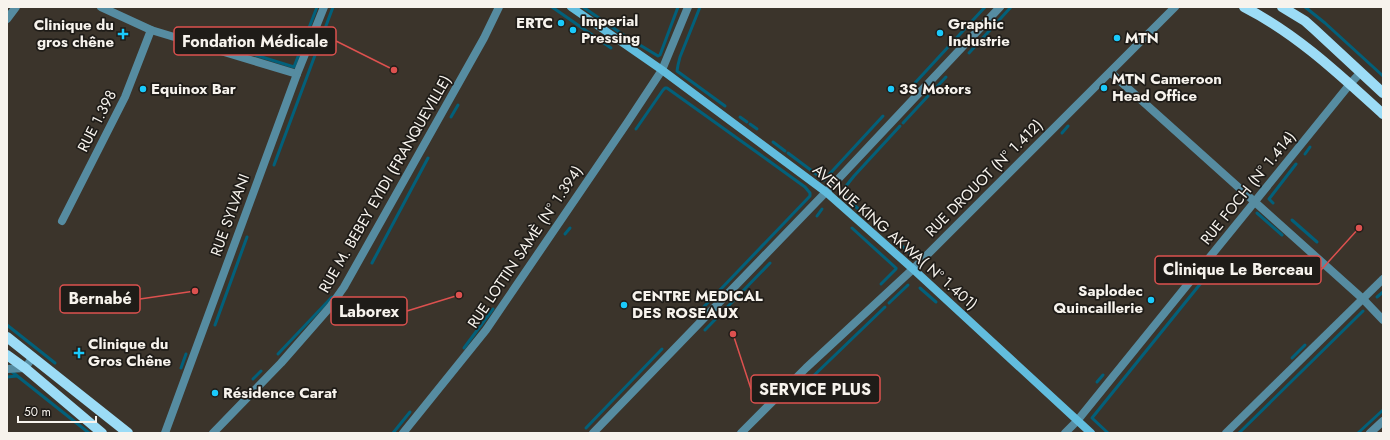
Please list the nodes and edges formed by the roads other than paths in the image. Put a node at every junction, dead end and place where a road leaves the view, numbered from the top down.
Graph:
1 (16, 7) edge
2 (101, 7) edge
3 (324, 7) edge
4 (499, 7) edge
5 (571, 7) edge
6 (688, 7) edge
7 (1000, 7) edge
8 (1175, 7) edge
9 (1244, 7) edge
10 (1282, 7) edge
11 (7, 19) edge
12 (151, 30) junction
13 (662, 70) junction
14 (1361, 72) junction
15 (1111, 73) junction
16 (298, 74) junction
17 (1350, 84) junction
18 (1383, 93) edge
19 (1383, 114) edge
20 (826, 192) junction
21 (1254, 201) junction
22 (62, 221) dead end
23 (913, 268) junction
24 (1383, 280) edge
25 (1363, 299) junction
26 (1383, 320) edge
27 (7, 337) edge
28 (7, 355) edge
29 (33, 357) junction
30 (25, 368) junction
31 (7, 369) edge
32 (1077, 421) junction
33 (1383, 421) edge
34 (102, 433) edge
35 (128, 433) edge
36 (165, 433) edge
37 (212, 433) edge
38 (403, 433) edge
39 (593, 433) edge
40 (741, 433) edge
41 (1065, 433) edge
42 (1091, 433) edge
43 (1226, 433) edge
44 (1370, 433) edge

1 - 11 street
2 - 12 street
3 - 16 street, RUE SYLVANI
4 - 37 street, RUE M. BEBEY EYIDI (FRANQUEVILLE)
5 - 13 street, AVENUE KING AKWA( N° 1.401)
6 - 13 street, RUE LOTTIN SAMÈ (N° 1.394)
7 - 20 street
8 - 15 street, RUE DROUOT (N° 1.412)
9 - 17 main road
10 - 14 main road
12 - 16 street
12 - 22 street, RUE 1.398
13 - 20 street, AVENUE KING AKWA( N° 1.401)
13 - 38 street, RUE LOTTIN SAMÈ (N° 1.394)
14 - 17 street, RUE FOCH (N° 1.414)
14 - 18 main road
15 - 21 street
15 - 23 street, RUE DROUOT (N° 1.412)
16 - 36 street, RUE SYLVANI
17 - 19 main road
17 - 21 street, RUE FOCH (N° 1.414)
20 - 23 street, AVENUE KING AKWA( N° 1.401)
20 - 39 street
21 - 25 street
21 - 32 street, RUE FOCH (N° 1.414)
23 - 32 street, AVENUE KING AKWA( N° 1.401)
23 - 40 street, RUE DROUOT (N° 1.412)
24 - 25 street
25 - 26 street
25 - 43 street
27 - 29 main road
28 - 30 main road
29 - 30 street
29 - 35 main road
30 - 31 street
30 - 34 main road
32 - 41 street, RUE FOCH (N° 1.414)
32 - 42 street, AVENUE KING AKWA( N° 1.401)
33 - 44 street

